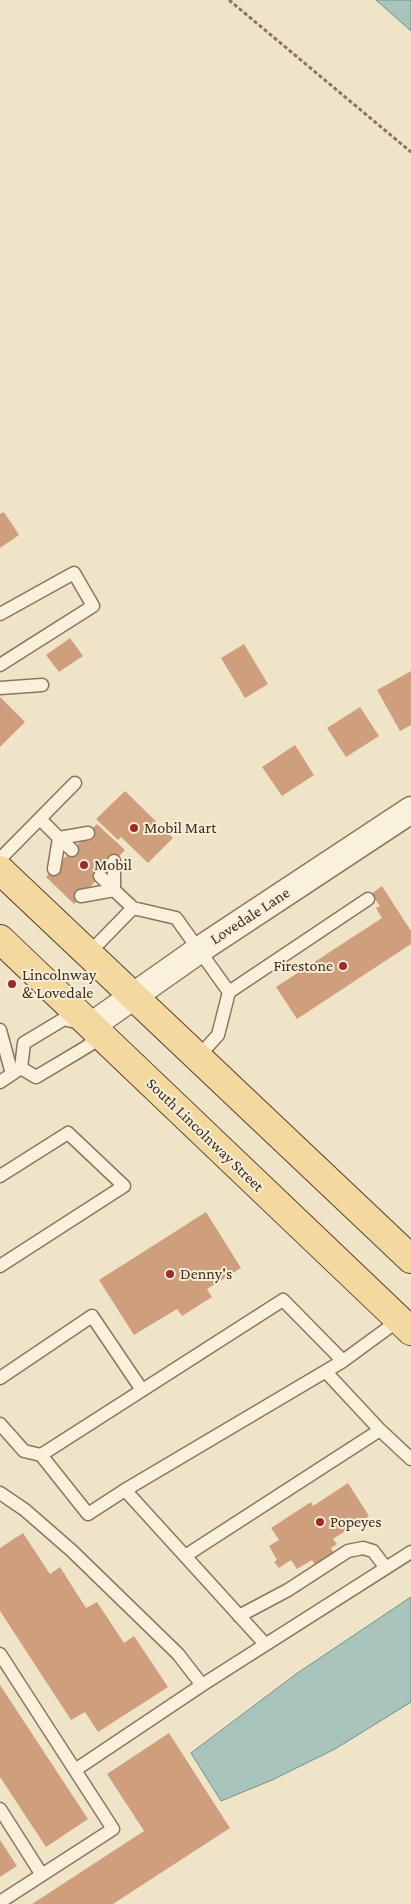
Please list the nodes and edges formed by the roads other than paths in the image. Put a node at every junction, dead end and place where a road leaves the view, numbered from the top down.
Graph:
1 (0, 614) edge
2 (0, 665) edge
3 (42, 685) dead end
4 (0, 688) edge
5 (75, 782) dead end
6 (411, 810) edge
7 (40, 818) junction
8 (88, 833) dead end
9 (59, 838) junction
10 (72, 850) dead end
11 (0, 859) edge
12 (114, 861) dead end
13 (0, 870) edge
14 (54, 870) dead end
15 (100, 876) dead end
16 (114, 890) junction
17 (82, 896) dead end
18 (368, 899) dead end
19 (133, 908) junction
20 (0, 939) edge
21 (199, 950) junction
22 (89, 953) junction
23 (229, 992) junction
24 (131, 996) junction
25 (91, 1026) junction
26 (0, 1030) edge
27 (197, 1058) junction
28 (0, 1066) edge
29 (16, 1071) junction
30 (0, 1082) edge
31 (0, 1176) edge
32 (408, 1252) edge
33 (0, 1266) edge
34 (405, 1326) edge
35 (343, 1362) junction
36 (326, 1372) junction
37 (0, 1378) edge
38 (142, 1390) junction
39 (0, 1424) edge
40 (380, 1430) junction
41 (41, 1455) junction
42 (411, 1459) edge
43 (125, 1490) junction
44 (0, 1493) edge
45 (411, 1552) edge
46 (185, 1556) junction
47 (386, 1568) junction
48 (239, 1616) junction
49 (265, 1644) junction
50 (0, 1654) edge
51 (202, 1685) junction
52 (75, 1770) junction
53 (0, 1809) edge
54 (42, 1875) junction
55 (0, 1902) edge

1 - 2 lane
3 - 4 lane
5 - 7 lane
6 - 21 street, Lovedale Lane
7 - 9 lane
7 - 11 lane
8 - 9 lane
9 - 10 lane
9 - 14 lane
12 - 16 lane
13 - 22 main road
15 - 16 lane
16 - 17 lane
16 - 19 lane
18 - 23 lane
19 - 21 lane
19 - 22 lane
20 - 25 main road, South Lincolnway Street
21 - 23 lane
21 - 24 street, Lovedale Lane
22 - 24 main road
23 - 27 lane
24 - 25 street, Lovedale Lane
24 - 27 main road
25 - 29 lane
25 - 29 lane
25 - 34 main road, South Lincolnway Street
26 - 29 lane
27 - 32 main road
28 - 29 lane
29 - 30 lane
31 - 33 lane
34 - 35 lane
35 - 36 lane
35 - 38 lane
36 - 40 lane
36 - 43 lane
37 - 38 lane
38 - 41 lane
39 - 41 lane
40 - 42 lane
40 - 46 lane
41 - 43 lane
43 - 46 lane
44 - 51 lane
45 - 47 lane
46 - 48 lane
47 - 48 lane
47 - 49 lane
48 - 49 lane
49 - 51 lane
50 - 52 lane
51 - 52 lane
52 - 54 lane
53 - 54 lane
54 - 55 lane

